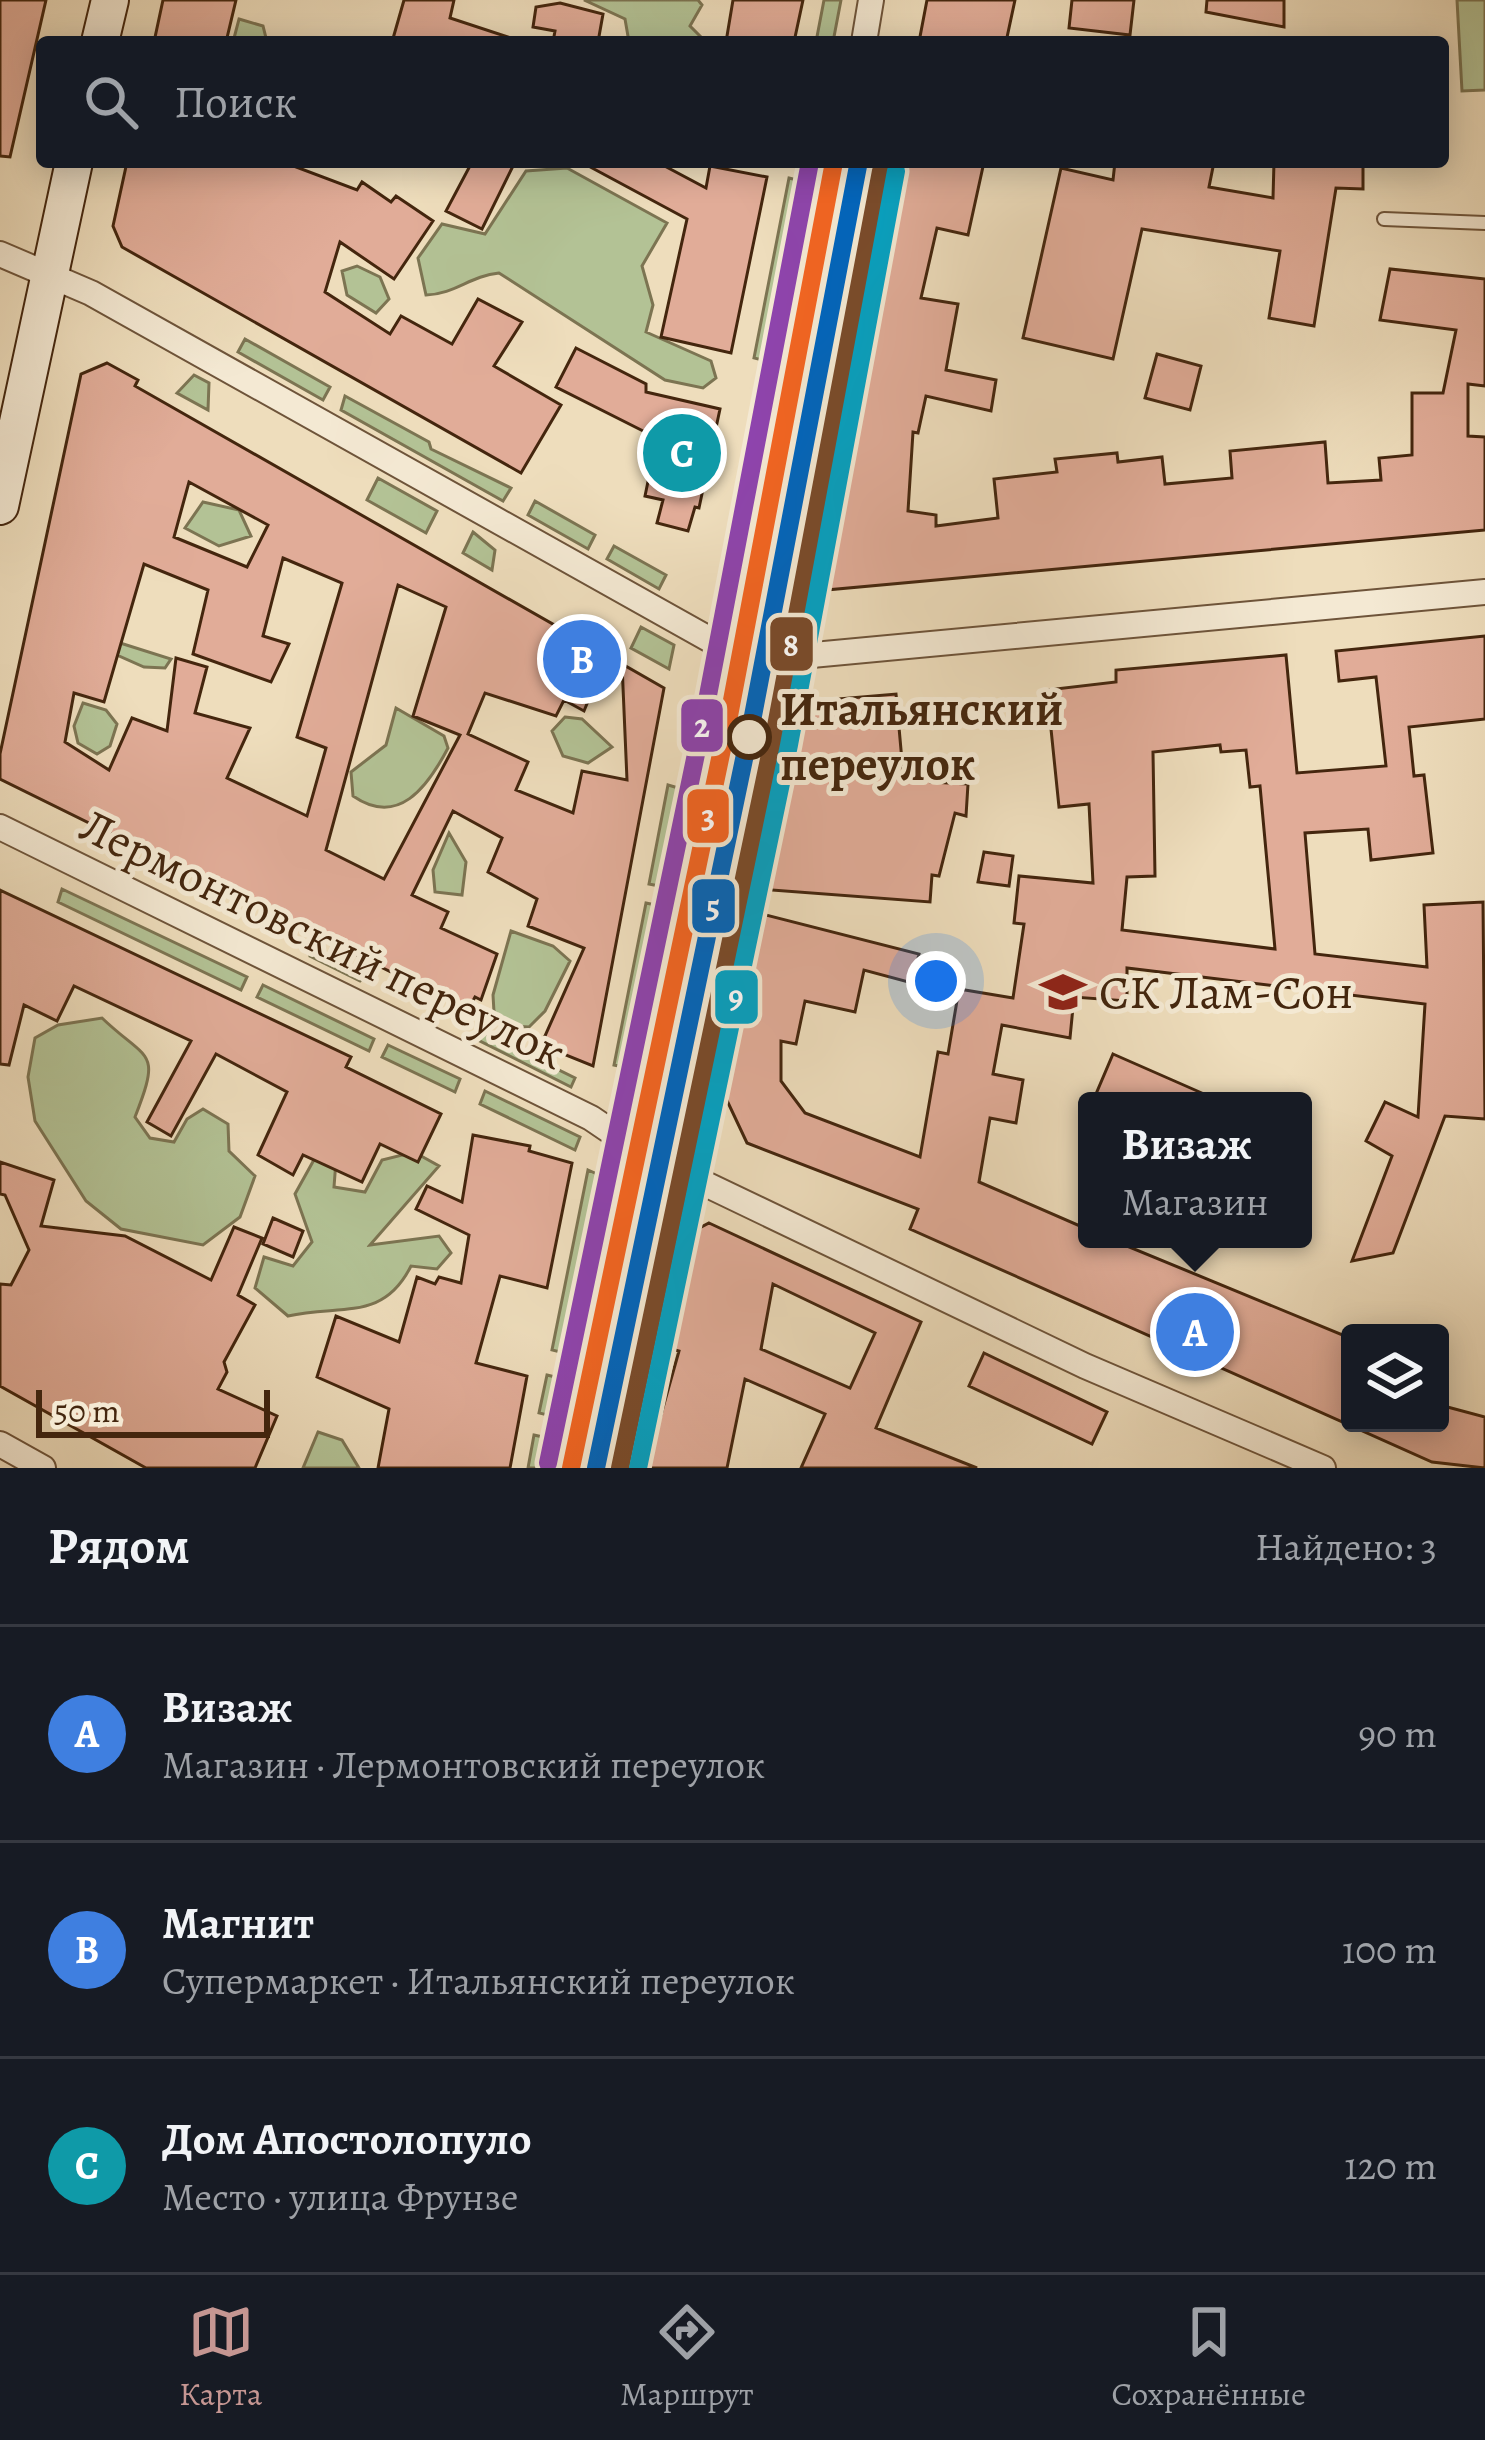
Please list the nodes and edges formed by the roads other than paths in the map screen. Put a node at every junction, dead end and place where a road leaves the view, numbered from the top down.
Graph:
1 (110, 0) edge
2 (872, 0) edge
3 (101, 36) edge
4 (865, 36) edge
5 (73, 168) edge
6 (840, 168) edge
7 (1384, 219) dead end
8 (1485, 223) edge
9 (0, 254) edge
10 (49, 275) junction
11 (0, 506) edge
12 (1485, 592) edge
13 (748, 661) junction
14 (0, 827) edge
15 (647, 1156) junction
16 (0, 1444) edge
17 (44, 1468) edge
18 (579, 1468) edge
19 (1323, 1468) edge

1 - 3 main road
2 - 4 street
5 - 10 main road
6 - 13 street
7 - 8 lane
9 - 10 street
10 - 11 main road
10 - 13 street
12 - 13 street
13 - 15 street
14 - 15 street, Лермонтовский переулок
15 - 18 street
15 - 19 street, Лермонтовский переулок
16 - 17 street

